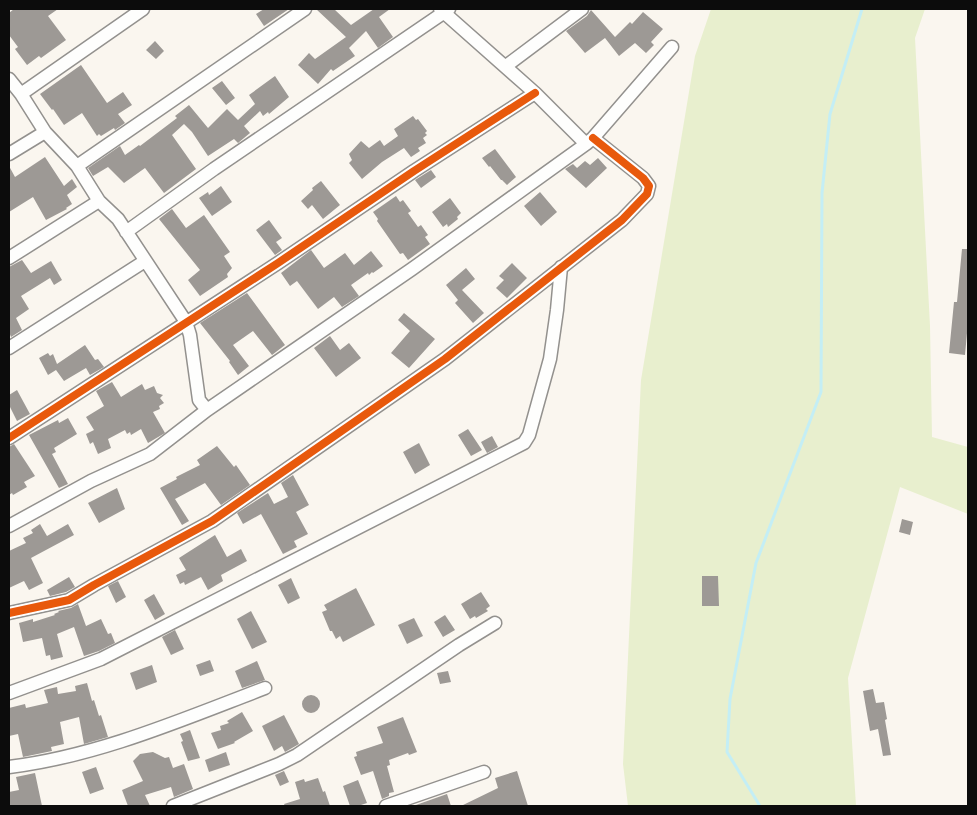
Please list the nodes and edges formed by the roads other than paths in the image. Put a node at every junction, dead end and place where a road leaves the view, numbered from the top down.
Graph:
1 (143, 9) edge
2 (305, 9) edge
3 (582, 9) edge
4 (445, 10) edge
5 (672, 47) dead end
6 (506, 66) junction
7 (9, 80) edge
8 (535, 93) junction
9 (20, 94) junction
10 (45, 132) junction
11 (590, 141) junction
12 (9, 154) edge
13 (77, 166) junction
14 (99, 201) junction
15 (126, 232) junction
16 (9, 258) edge
17 (145, 261) junction
18 (561, 267) junction
19 (186, 322) junction
20 (9, 348) edge
21 (207, 410) junction
22 (9, 438) edge
23 (10, 523) edge
24 (9, 613) edge
25 (495, 623) dead end
26 (265, 688) dead end
27 (9, 693) edge
28 (9, 767) edge
29 (484, 772) dead end
30 (173, 806) edge
31 (386, 806) edge

1 - 9 street
2 - 13 street
3 - 6 street
4 - 6 street
4 - 15 street
5 - 11 street
6 - 8 street
7 - 9 street
8 - 11 street
8 - 19 street
9 - 10 street
10 - 12 street
10 - 13 street
11 - 18 street
11 - 21 street
13 - 14 street
14 - 15 street
14 - 16 street
15 - 17 street
17 - 19 street
17 - 20 street
18 - 24 street
18 - 27 street
19 - 21 street
19 - 22 street
21 - 23 street
25 - 30 street
26 - 28 street
29 - 31 street

